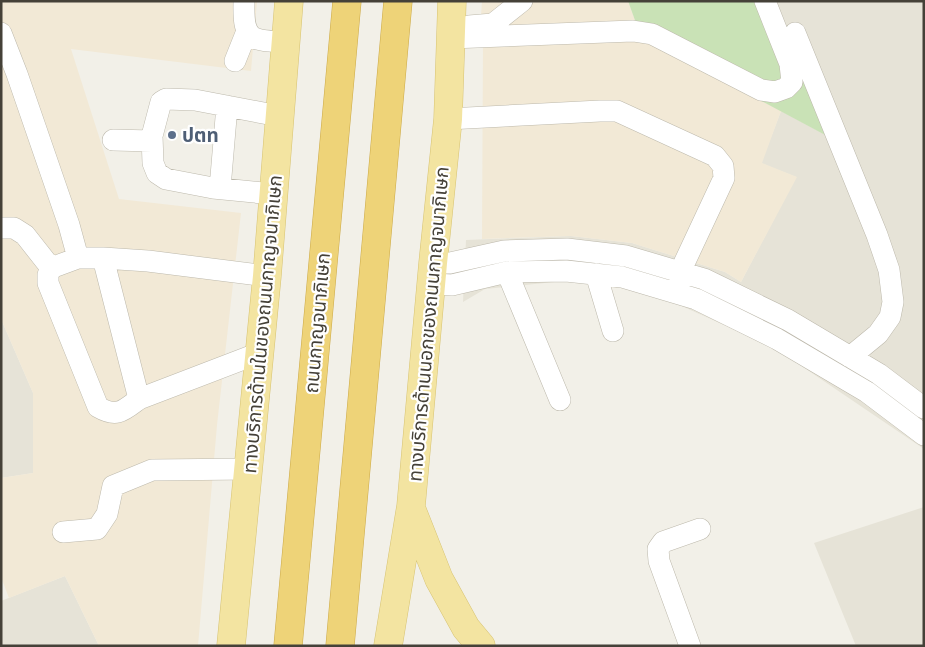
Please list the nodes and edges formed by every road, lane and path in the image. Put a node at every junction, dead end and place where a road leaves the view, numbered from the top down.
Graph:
1 (244, 1) edge
2 (289, 1) edge
3 (347, 1) edge
4 (398, 1) edge
5 (452, 1) edge
6 (522, 1) edge
7 (766, 1) edge
8 (247, 31) junction
9 (1, 33) edge
10 (451, 33) junction
11 (795, 33) dead end
12 (285, 42) junction
13 (235, 61) dead end
14 (227, 106) junction
15 (279, 116) junction
16 (448, 119) junction
17 (113, 140) dead end
18 (152, 141) junction
19 (220, 188) junction
20 (273, 194) junction
21 (1, 228) edge
22 (78, 258) junction
23 (102, 258) junction
24 (51, 268) junction
25 (506, 272) junction
26 (680, 272) junction
27 (432, 274) junction
28 (596, 274) junction
29 (267, 276) junction
30 (727, 290) junction
31 (674, 292) junction
32 (718, 309) junction
33 (613, 332) dead end
34 (259, 353) junction
35 (850, 357) junction
36 (139, 399) junction
37 (560, 400) dead end
38 (924, 408) edge
39 (924, 435) edge
40 (249, 469) junction
41 (411, 506) junction
42 (700, 529) dead end
43 (63, 532) dead end
44 (473, 637) edge
45 (231, 639) edge
46 (389, 644) edge
47 (288, 646) edge
48 (340, 646) edge
49 (493, 646) edge
50 (690, 646) edge

1 - 8 street
2 - 12 main road, ทางบริการด้านในของถนนกาญจนาภิเษก
3 - 47 highway, ถนนกาญจนาภิเษก
4 - 48 highway
5 - 10 main road, ทางบริการด้านนอกของถนนกาญจนาภิเษก
6 - 10 street
7 - 10 street
8 - 12 street
8 - 13 street
9 - 22 street
10 - 16 main road, ทางบริการด้านนอกของถนนกาญจนาภิเษก
11 - 35 street
12 - 15 main road, ทางบริการด้านในของถนนกาญจนาภิเษก
14 - 15 street
14 - 18 street
14 - 19 street
15 - 20 main road, ทางบริการด้านในของถนนกาญจนาภิเษก
16 - 26 street
16 - 27 main road, ทางบริการด้านนอกของถนนกาญจนาภิเษก
17 - 18 street
18 - 19 street
19 - 20 street
20 - 29 main road, ทางบริการด้านในของถนนกาญจนาภิเษก
21 - 24 street
22 - 23 street
22 - 24 street
23 - 29 street
23 - 36 street
24 - 36 street
25 - 27 street
25 - 28 street
25 - 37 street
26 - 27 street
26 - 30 street
26 - 31 street
27 - 41 main road, ทางบริการด้านนอกของถนนกาญจนาภิเษก
28 - 31 street
28 - 33 street
29 - 34 main road, ทางบริการด้านในของถนนกาญจนาภิเษก
30 - 32 street
30 - 35 street
31 - 32 street
32 - 39 street
34 - 36 street
34 - 40 main road, ทางบริการด้านในของถนนกาญจนาภิเษก
35 - 38 street
40 - 43 street
40 - 45 main road, ทางบริการด้านในของถนนกาญจนาภิเษก
41 - 44 main road
41 - 46 main road, ทางบริการด้านนอกของถนนกาญจนาภิเษก
42 - 50 street
44 - 49 street

